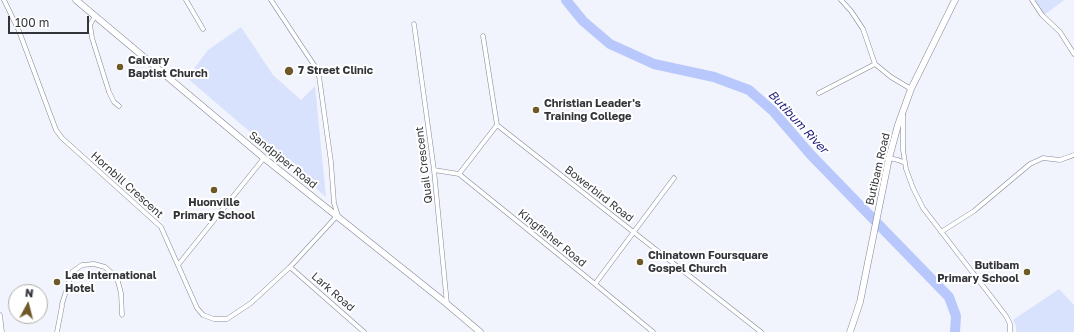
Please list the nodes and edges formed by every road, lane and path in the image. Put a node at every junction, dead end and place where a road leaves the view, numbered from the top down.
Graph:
1 (4, 0) edge
2 (76, 0) edge
3 (186, 0) edge
4 (270, 0) edge
5 (841, 0) edge
6 (957, 0) edge
7 (1032, 0) edge
8 (95, 16) junction
9 (414, 24) dead end
10 (203, 29) dead end
11 (484, 36) dead end
12 (1074, 54) edge
13 (875, 64) junction
14 (911, 89) junction
15 (819, 94) dead end
16 (119, 106) dead end
17 (904, 108) junction
18 (497, 125) junction
19 (1074, 155) edge
20 (264, 158) junction
21 (889, 158) junction
22 (905, 163) junction
23 (434, 170) junction
24 (459, 174) junction
25 (674, 178) dead end
26 (338, 218) junction
27 (633, 232) junction
28 (941, 232) junction
29 (178, 265) junction
30 (290, 267) junction
31 (595, 284) junction
32 (447, 304) junction
33 (0, 315) edge
34 (122, 315) dead end
35 (477, 331) edge
36 (2, 332) edge
37 (56, 332) edge
38 (364, 332) edge
39 (653, 332) edge
40 (761, 332) edge
41 (850, 332) edge
42 (1010, 332) edge

1 - 29 street, Hornbill Crescent
2 - 8 street, Sandpiper Road
3 - 10 street
4 - 26 street
5 - 13 street
6 - 14 street, Butibam Road
7 - 12 street
8 - 16 street
8 - 20 street, Sandpiper Road
9 - 23 street, Quail Crescent
11 - 18 street
13 - 14 street
13 - 15 street
14 - 17 street, Butibam Road
17 - 21 street, Butibam Road
17 - 22 street
18 - 24 street
18 - 27 street, Bowerbird Road
19 - 28 street
20 - 26 street, Sandpiper Road
20 - 29 street
21 - 22 street
21 - 41 street, Butibam Road
22 - 28 street
23 - 24 street, Kingfisher Road
23 - 32 street, Quail Crescent
24 - 31 street, Kingfisher Road
25 - 27 street
26 - 30 street, Hornbill Crescent
26 - 32 street, Sandpiper Road
27 - 31 street
27 - 40 street, Bowerbird Road
28 - 42 street
29 - 30 street, Hornbill Crescent
30 - 38 street, Lark Road
31 - 39 street, Kingfisher Road
32 - 35 street, Sandpiper Road
33 - 36 street
34 - 37 street

